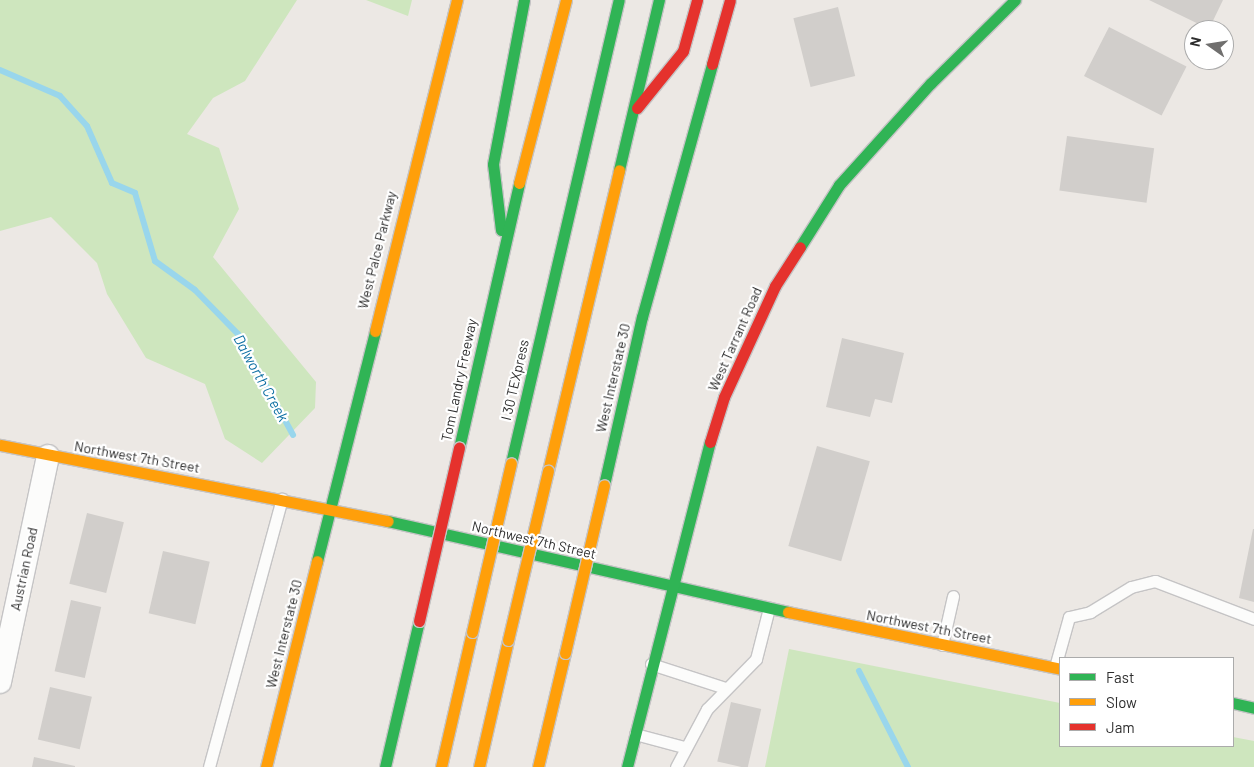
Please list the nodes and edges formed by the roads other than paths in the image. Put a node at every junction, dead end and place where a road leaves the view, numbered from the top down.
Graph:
1 (457, 0) edge
2 (524, 0) edge
3 (566, 0) edge
4 (620, 0) edge
5 (658, 0) edge
6 (697, 0) edge
7 (730, 0) edge
8 (1015, 0) edge
9 (633, 113) junction
10 (503, 247) junction
11 (0, 446) edge
12 (48, 456) junction
13 (282, 499) junction
14 (331, 508) junction
15 (670, 586) junction
16 (953, 596) dead end
17 (769, 608) junction
18 (1254, 619) edge
19 (942, 645) junction
20 (1060, 657) edge
21 (651, 664) junction
22 (1057, 668) edge
23 (0, 682) edge
24 (725, 688) junction
25 (1234, 703) edge
26 (1254, 708) edge
27 (635, 734) junction
28 (684, 747) junction
29 (209, 767) edge
30 (266, 767) edge
31 (384, 767) edge
32 (441, 767) edge
33 (479, 767) edge
34 (538, 767) edge
35 (627, 767) edge
36 (676, 767) edge

1 - 14 main road, West Palce Parkway
2 - 10 main road
3 - 10 main road, Tom Landry Freeway
4 - 32 main road, I 30 TEXpress, bridge
5 - 9 main road
6 - 9 main road
7 - 34 main road, West Interstate 30, bridge
8 - 15 main road, West Tarrant Road
9 - 33 main road, bridge
10 - 31 main road, Tom Landry Freeway, bridge
11 - 12 main road, Northwest 7th Street
12 - 13 main road, Northwest 7th Street
12 - 23 street, Austrian Road
13 - 14 main road, Northwest 7th Street
13 - 29 lane
14 - 15 main road, Northwest 7th Street
14 - 30 main road, West Interstate 30
15 - 17 main road, Northwest 7th Street
15 - 21 main road, West Tarrant Road
16 - 19 lane
17 - 19 main road, Northwest 7th Street
17 - 24 lane
18 - 20 lane
19 - 22 main road, Northwest 7th Street
21 - 24 lane
21 - 27 main road, West Tarrant Road
24 - 28 lane
25 - 26 main road
27 - 28 lane
27 - 35 main road, West Tarrant Road
28 - 36 lane

